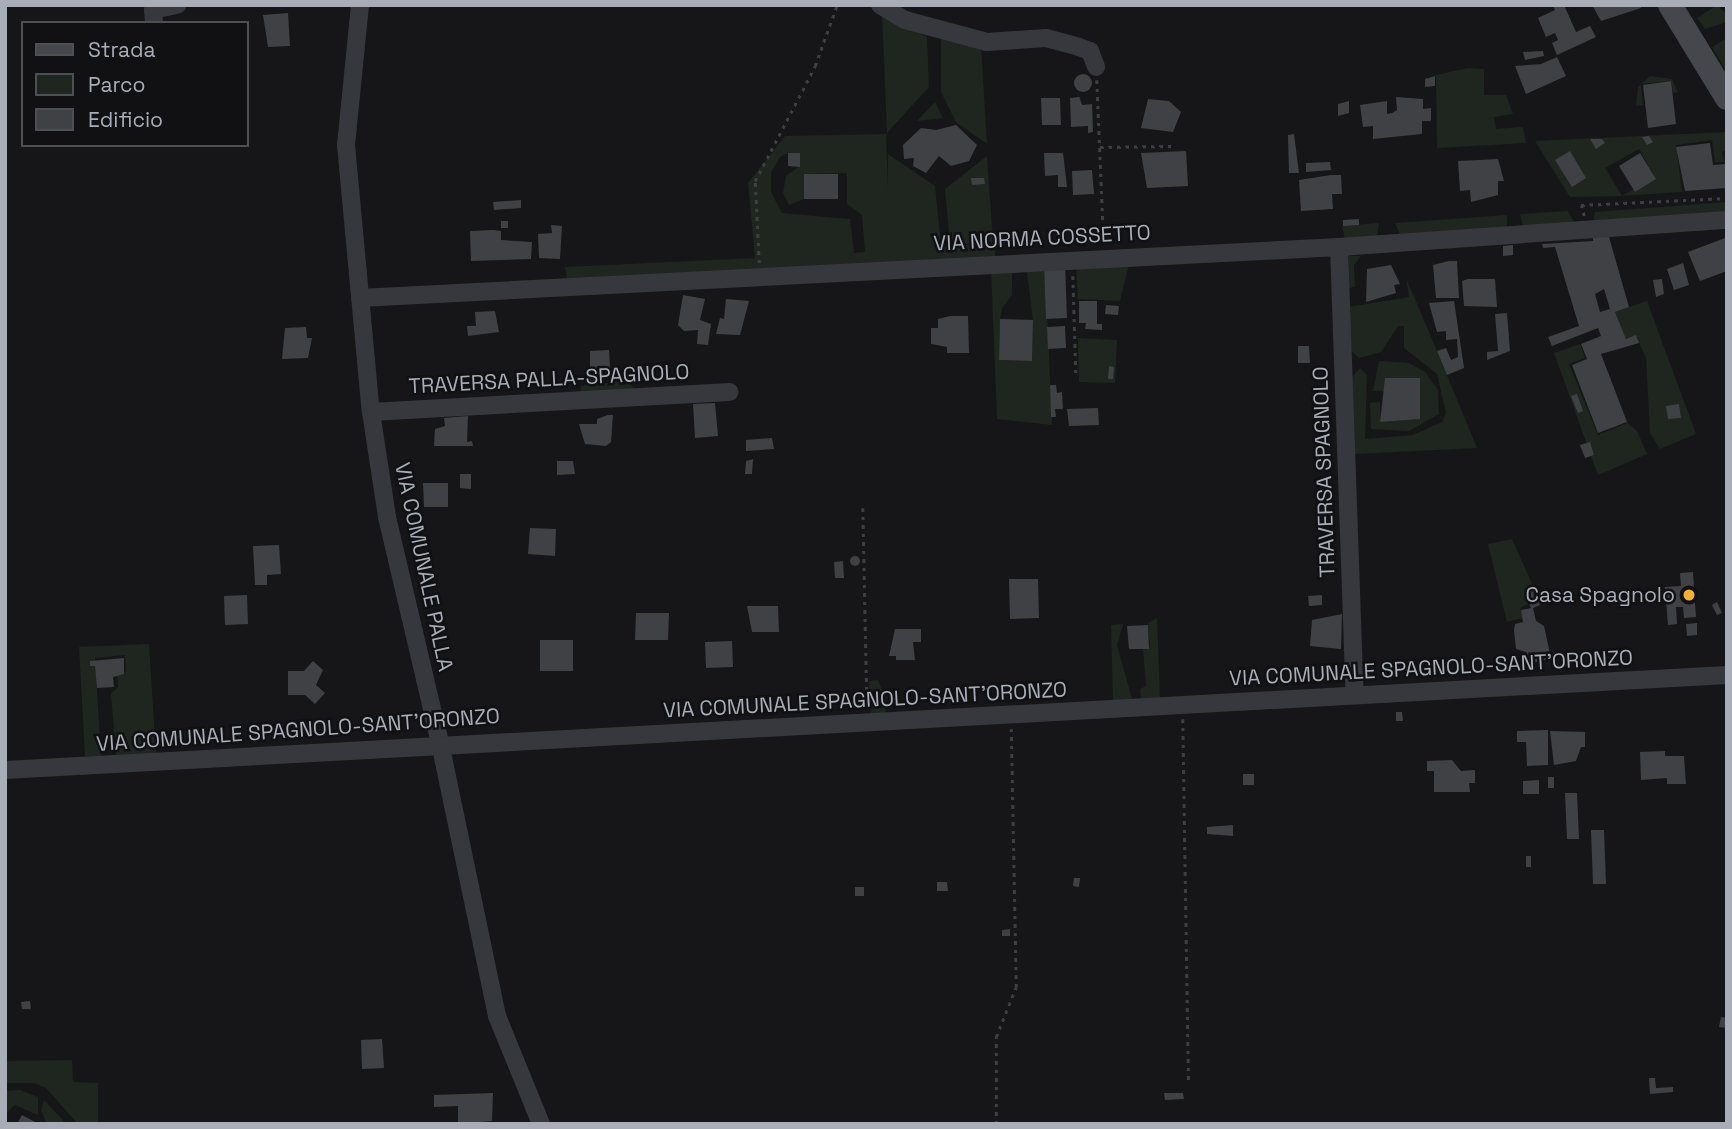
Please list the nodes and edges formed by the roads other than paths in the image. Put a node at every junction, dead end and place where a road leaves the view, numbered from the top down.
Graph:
1 (177, 5) edge
2 (360, 5) edge
3 (880, 5) edge
4 (1670, 5) edge
5 (154, 21) edge
6 (1096, 66) road end
7 (1727, 98) edge
8 (1727, 220) edge
9 (1339, 247) junction
10 (360, 298) junction
11 (729, 392) dead end
12 (371, 412) junction
13 (1727, 675) edge
14 (1355, 695) junction
15 (440, 743) junction
16 (5, 769) edge
17 (541, 1124) edge

1 - 5 street
2 - 10 street, VIA COMUNALE PALLA
3 - 6 street
4 - 7 street
8 - 9 street, VIA NORMA COSSETTO
9 - 10 street, VIA NORMA COSSETTO
9 - 14 street, TRAVERSA SPAGNOLO
10 - 12 street, VIA COMUNALE PALLA
11 - 12 street, TRAVERSA PALLA-SPAGNOLO
12 - 15 street, VIA COMUNALE PALLA
13 - 14 street, VIA COMUNALE SPAGNOLO-SANT'ORONZO
14 - 15 street, VIA COMUNALE SPAGNOLO-SANT'ORONZO
15 - 16 street, VIA COMUNALE SPAGNOLO-SANT'ORONZO
15 - 17 street, VIA COMUNALE PALLA

